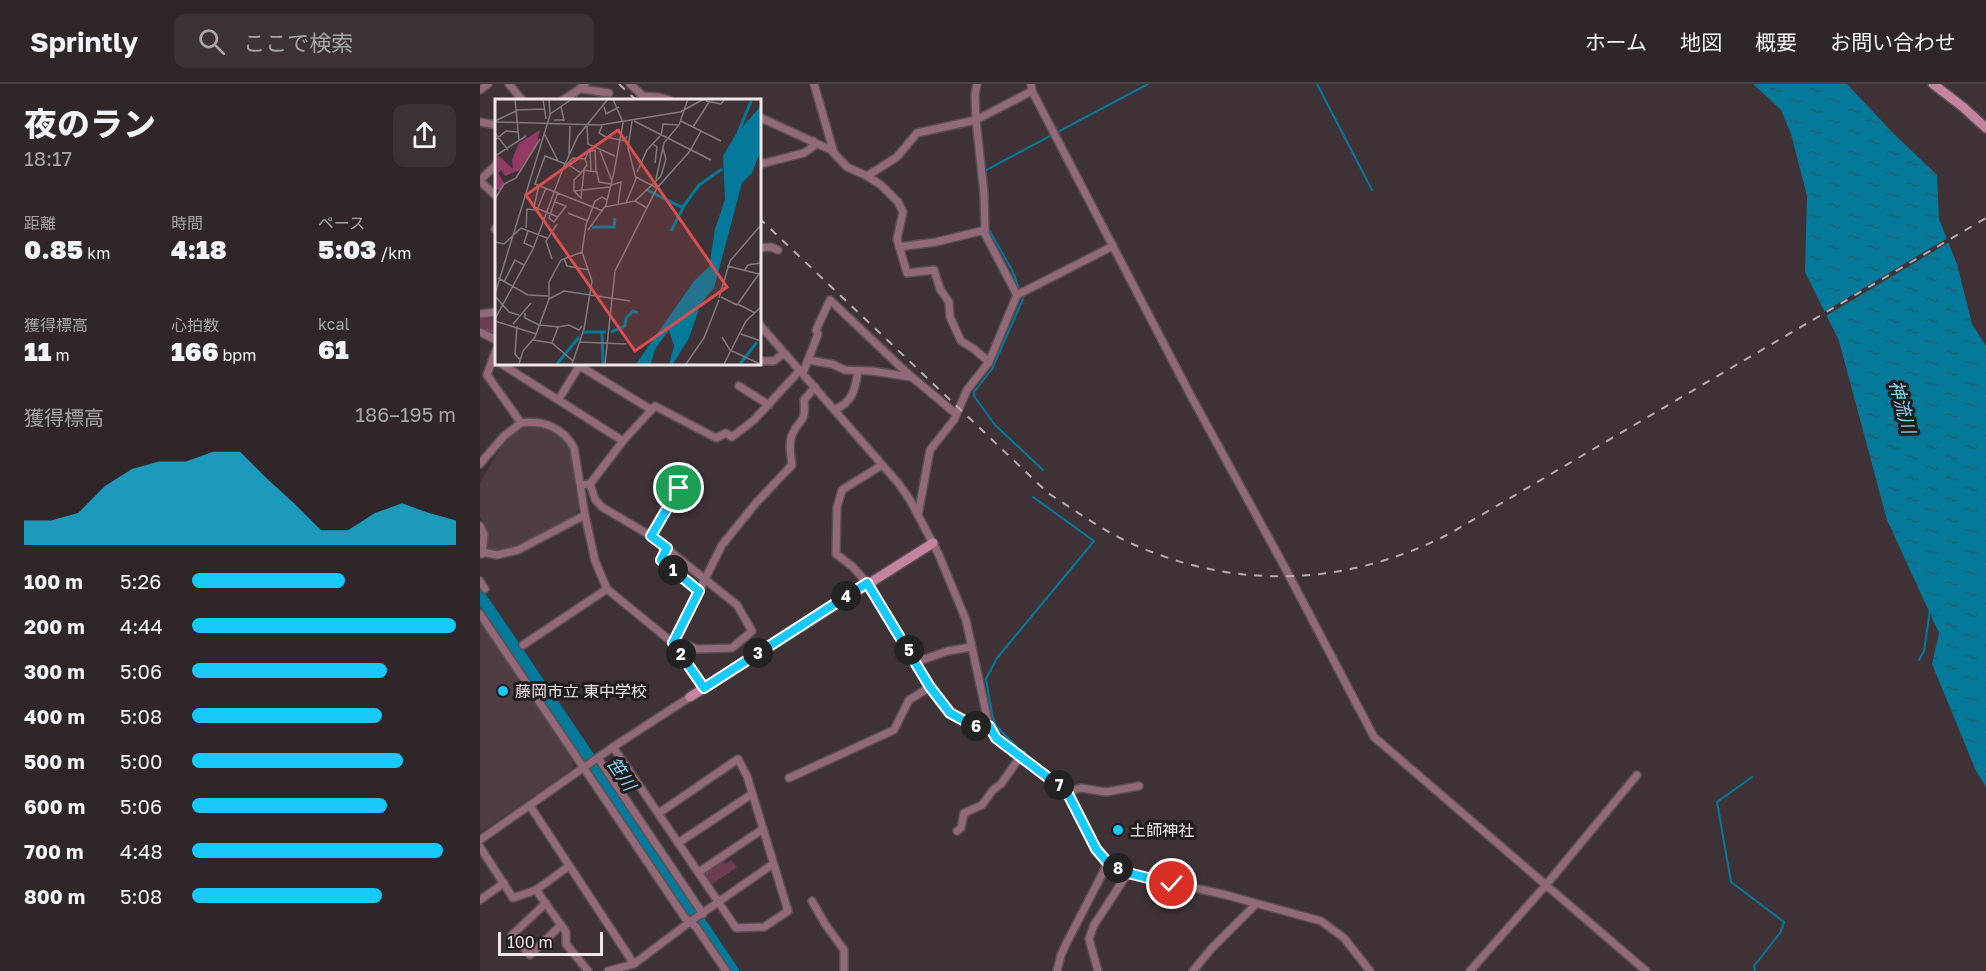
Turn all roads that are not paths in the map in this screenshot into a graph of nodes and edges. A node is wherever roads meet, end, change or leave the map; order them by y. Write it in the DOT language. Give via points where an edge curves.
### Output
graph roads {
  1 [pos="488,84"];
  2 [pos="509,84"];
  3 [pos="630,84"];
  4 [pos="813,84"];
  5 [pos="977,84"];
  6 [pos="1933,84"];
  7 [pos="583,86"];
  8 [pos="1031,88"];
  9 [pos="480,90"];
  10 [pos="609,93"];
  11 [pos="521,99"];
  12 [pos="564,99"];
  13 [pos="666,99"];
  14 [pos="760,117"];
  15 [pos="976,120"];
  16 [pos="480,122"];
  17 [pos="495,124"];
  18 [pos="1986,128"];
  19 [pos="813,141"];
  20 [pos="834,153"];
  21 [pos="761,164"];
  22 [pos="495,166"];
  23 [pos="867,176"];
  24 [pos="480,181"];
  25 [pos="495,195"];
  26 [pos="985,230"];
  27 [pos="1113,246"];
  28 [pos="899,247"];
  29 [pos="760,248"];
  30 [pos="778,250"];
  31 [pos="1017,296"];
  32 [pos="495,312"];
  33 [pos="480,314"];
  34 [pos="760,325"];
  35 [pos="480,332"];
  36 [pos="495,340"];
  37 [pos="784,353"];
  38 [pos="808,360"];
  39 [pos="760,361"];
  40 [pos="988,362"];
  41 [pos="495,364"];
  42 [pos="502,364"];
  43 [pos="579,364"];
  44 [pos="858,370"];
  45 [pos="801,372"];
  46 [pos="910,376"];
  47 [pos="739,386"];
  48 [pos="815,387"];
  49 [pos="559,399"];
  50 [pos="769,405"];
  51 [pos="650,409"];
  52 [pos="834,410"];
  53 [pos="956,414"];
  54 [pos="521,423"];
  55 [pos="623,441"];
  56 [pos="480,464"];
  57 [pos="882,465"];
  58 [pos="580,484"];
  59 [pos="590,484"];
  60 [pos="679,488"];
  61 [pos="585,515"];
  62 [pos="918,515"];
  63 [pos="480,526"];
  64 [pos="651,536"];
  65 [pos="933,543"];
  66 [pos="667,548"];
  67 [pos="481,554"];
  68 [pos="706,579"];
  69 [pos="480,581"];
  70 [pos="867,583"];
  71 [pos="485,589"];
  72 [pos="607,589"];
  73 [pos="699,591"];
  74 [pos="480,615"];
  75 [pos="673,643"];
  76 [pos="522,645"];
  77 [pos="971,647"];
  78 [pos="916,662"];
  79 [pos="930,687"];
  80 [pos="704,688"];
  81 [pos="690,697"];
  82 [pos="989,726"];
  83 [pos="613,747"];
  84 [pos="1020,757"];
  85 [pos="597,758"];
  86 [pos="586,766"];
  87 [pos="1637,776"];
  88 [pos="789,778"];
  89 [pos="1139,786"];
  90 [pos="1067,792"];
  91 [pos="752,794"];
  92 [pos="530,806"];
  93 [pos="659,813"];
  94 [pos="763,829"];
  95 [pos="957,831"];
  96 [pos="480,840"];
  97 [pos="678,843"];
  98 [pos="480,847"];
  99 [pos="1108,863"];
  100 [pos="773,864"];
  101 [pos="569,866"];
  102 [pos="699,872"];
  103 [pos="1128,873"];
  104 [pos="504,883"];
  105 [pos="1546,885"];
  106 [pos="536,890"];
  107 [pos="480,900"];
  108 [pos="718,901"];
  109 [pos="812,901"];
  110 [pos="546,903"];
  111 [pos="1256,904"];
  112 [pos="697,917"];
  113 [pos="561,925"];
  114 [pos="634,964"];
  115 [pos="624,969"];
  116 [pos="588,971"];
  117 [pos="608,971"];
  118 [pos="726,971"];
  119 [pos="844,971"];
  120 [pos="1057,971"];
  121 [pos="1098,971"];
  122 [pos="1193,971"];
  123 [pos="1370,971"];
  124 [pos="1470,971"];
  125 [pos="1646,971"];
  1 -- 9 [label="street"];
  2 -- 11 [label="street"];
  3 -- 13 [label="street" via="643,96"];
  4 -- 20 [label="street"];
  5 -- 15 [label="street"];
  6 -- 18 [label="street"];
  7 -- 10 [label="street"];
  7 -- 12 [label="street"];
  8 -- 15 [label="street"];
  8 -- 27 [label="street"];
  14 -- 19 [label="street"];
  15 -- 23 [label="street" via="917,133 897,157"];
  15 -- 26 [label="street"];
  16 -- 17 [label="street"];
  19 -- 20 [label="street"];
  19 -- 21 [label="street" via="814,146 804,153"];
  20 -- 23 [label="street" via="847,167"];
  22 -- 24 [label="street"];
  23 -- 28 [label="street" via="898,202 903,212"];
  24 -- 25 [label="street"];
  26 -- 28 [label="street"];
  26 -- 31 [label="street"];
  27 -- 31 [label="street"];
  27 -- 105 [label="street" via="1374,737"];
  28 -- 40 [label="street" via="907,273 934,270 961,341"];
  29 -- 30 [label="street"];
  31 -- 40 [label="street"];
  32 -- 33 [label="street"];
  34 -- 37 [label="street"];
  35 -- 36 [label="street"];
  37 -- 39 [label="street" via="774,360"];
  37 -- 45 [label="street"];
  38 -- 44 [label="street"];
  38 -- 45 [label="street"];
  38 -- 46 [label="street" via="830,300"];
  40 -- 53 [label="street" via="967,390"];
  41 -- 54 [label="street" via="487,375"];
  42 -- 49 [label="street"];
  43 -- 49 [label="street"];
  43 -- 51 [label="street"];
  44 -- 46 [label="street"];
  44 -- 52 [label="street" via="854,393 845,405"];
  45 -- 48 [label="street"];
  45 -- 50 [label="street"];
  46 -- 53 [label="street"];
  47 -- 50 [label="street"];
  48 -- 52 [label="street"];
  48 -- 68 [label="street" via="804,400 805,418 791,436 792,465 722,545"];
  49 -- 55 [label="street"];
  50 -- 51 [label="street" via="732,437 726,433 716,438 655,406"];
  51 -- 55 [label="street"];
  52 -- 57 [label="street"];
  53 -- 62 [label="street" via="930,450"];
  54 -- 56 [label="street"];
  54 -- 58 [label="street" via="554,426 569,438"];
  55 -- 59 [label="street"];
  57 -- 62 [label="street"];
  57 -- 70 [label="street" via="842,490 837,507 836,554"];
  58 -- 59 [label="street"];
  58 -- 61 [label="street"];
  59 -- 64 [label="street" via="603,507"];
  60 -- 64 [label="street"];
  61 -- 67 [label="street" via="518,550"];
  61 -- 72 [label="street" via="595,561"];
  62 -- 65 [label="street"];
  63 -- 67 [label="street" via="484,534"];
  64 -- 66 [label="street"];
  65 -- 70 [label="street"];
  65 -- 77 [label="street" via="966,620"];
  66 -- 68 [label="street"];
  66 -- 73 [label="street" via="661,560"];
  68 -- 73 [label="street"];
  68 -- 75 [label="street" via="737,604 752,631 732,648 696,649"];
  69 -- 71 [label="street"];
  70 -- 78 [label="street"];
  70 -- 80 [label="street"];
  72 -- 75 [label="street"];
  72 -- 76 [label="street"];
  73 -- 75 [label="street"];
  74 -- 86 [label="street"];
  75 -- 80 [label="street"];
  77 -- 78 [label="street"];
  77 -- 82 [label="street"];
  78 -- 79 [label="street"];
  79 -- 82 [label="street" via="950,713 972,725"];
  79 -- 88 [label="street" via="909,700 894,730"];
  80 -- 81 [label="street"];
  81 -- 83 [label="street"];
  82 -- 84 [label="street" via="996,738"];
  83 -- 85 [label="street"];
  83 -- 93 [label="street"];
  84 -- 90 [label="street"];
  84 -- 95 [label="street" via="982,805 964,813"];
  85 -- 86 [label="street"];
  85 -- 112 [label="street"];
  86 -- 92 [label="street"];
  86 -- 112 [label="street" via="685,918"];
  87 -- 105 [label="street"];
  89 -- 90 [label="street" via="1106,792 1081,788"];
  90 -- 99 [label="street" via="1096,849"];
  91 -- 93 [label="street" via="738,759"];
  91 -- 94 [label="street"];
  91 -- 97 [label="street"];
  92 -- 96 [label="street"];
  92 -- 101 [label="street"];
  93 -- 97 [label="street"];
  94 -- 100 [label="street"];
  94 -- 102 [label="street"];
  97 -- 102 [label="street"];
  98 -- 104 [label="street"];
  99 -- 103 [label="street"];
  99 -- 120 [label="street" via="1064,948"];
  100 -- 108 [label="street"];
  100 -- 108 [label="street" via="788,911 764,927 736,928"];
  101 -- 106 [label="street"];
  101 -- 114 [label="street"];
  102 -- 108 [label="street"];
  103 -- 111 [label="street"];
  103 -- 121 [label="street" via="1089,939"];
  104 -- 106 [label="street" via="513,898"];
  104 -- 107 [label="street"];
  105 -- 124 [label="street"];
  105 -- 125 [label="street"];
  106 -- 110 [label="street"];
  108 -- 112 [label="street"];
  109 -- 119 [label="street" via="844,950"];
  110 -- 113 [label="street"];
  110 -- 113 [label="street" via="512,935 530,955"];
  111 -- 122 [label="street"];
  111 -- 123 [label="street" via="1321,921 1344,938"];
  112 -- 114 [label="street"];
  112 -- 118 [label="street"];
  113 -- 116 [label="street" via="567,944"];
  114 -- 115 [label="street"];
  115 -- 117 [label="street"];
}
